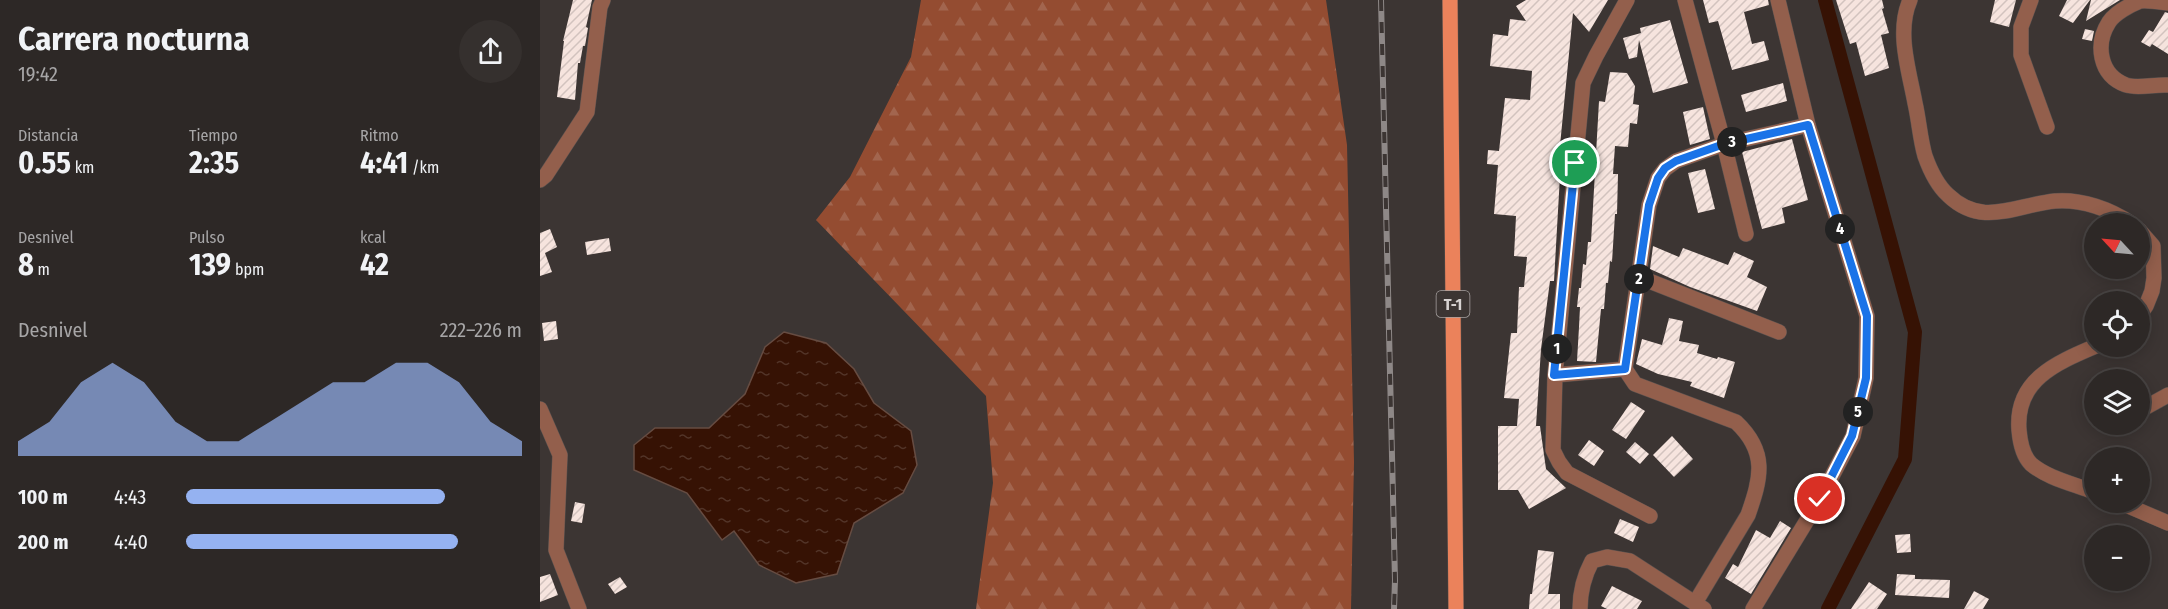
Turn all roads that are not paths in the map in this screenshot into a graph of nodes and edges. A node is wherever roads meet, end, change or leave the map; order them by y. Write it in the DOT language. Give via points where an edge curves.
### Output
graph roads {
  1 [pos="603,0"];
  2 [pos="1450,0"];
  3 [pos="1627,0"];
  4 [pos="1685,0"];
  5 [pos="1778,0"];
  6 [pos="2031,0"];
  7 [pos="1907,2"];
  8 [pos="2168,3"];
  9 [pos="2168,85"];
  10 [pos="1808,125"];
  11 [pos="2047,127"];
  12 [pos="1724,144"];
  13 [pos="540,180"];
  14 [pos="2115,213"];
  15 [pos="1746,234"];
  16 [pos="2150,243"];
  17 [pos="2161,263"];
  18 [pos="1639,277"];
  19 [pos="2150,296"];
  20 [pos="1779,332"];
  21 [pos="2084,352"];
  22 [pos="1625,369"];
  23 [pos="1554,375"];
  24 [pos="2168,395"];
  25 [pos="2150,405"];
  26 [pos="540,409"];
  27 [pos="2084,488"];
  28 [pos="2145,513"];
  29 [pos="1650,516"];
  30 [pos="2168,523"];
  31 [pos="1700,606"];
  32 [pos="579,609"];
  33 [pos="1456,609"];
  34 [pos="1580,609"];
  35 [pos="1753,609"];
  1 -- 13 [label="street" via="587,112"];
  2 -- 33 [label="main road, T-1"];
  3 -- 23 [label="street" via="1583,83"];
  4 -- 12 [label="street"];
  5 -- 10 [label="street"];
  6 -- 11 [label="street" via="2021,27 2021,55"];
  7 -- 14 [label="street" via="1903,21 1905,48 1926,157 1942,190 1973,212 1993,213 2057,201 2087,204"];
  8 -- 9 [label="street" via="2142,1 2122,10 2110,21 2100,50 2104,67 2127,85"];
  10 -- 12 [label="street"];
  10 -- 35 [label="street" via="1867,316 1866,378 1852,436 1820,499"];
  12 -- 15 [label="street"];
  12 -- 18 [label="street" via="1676,161 1658,178 1649,205"];
  16 -- 17 [label="street"];
  17 -- 19 [label="street"];
  18 -- 20 [label="street"];
  18 -- 22 [label="street"];
  21 -- 27 [label="street" via="2039,377 2028,388 2018,415 2020,445 2030,463"];
  22 -- 23 [label="street"];
  22 -- 31 [label="street" via="1635,384 1736,422 1749,434 1758,454 1760,478 1748,515"];
  23 -- 29 [label="street" via="1553,450 1558,462 1567,473"];
  24 -- 25 [label="street"];
  26 -- 32 [label="street" via="560,455 556,550"];
  28 -- 30 [label="street"];
  31 -- 34 [label="street" via="1630,561 1607,557 1592,561 1580,595"];
}
